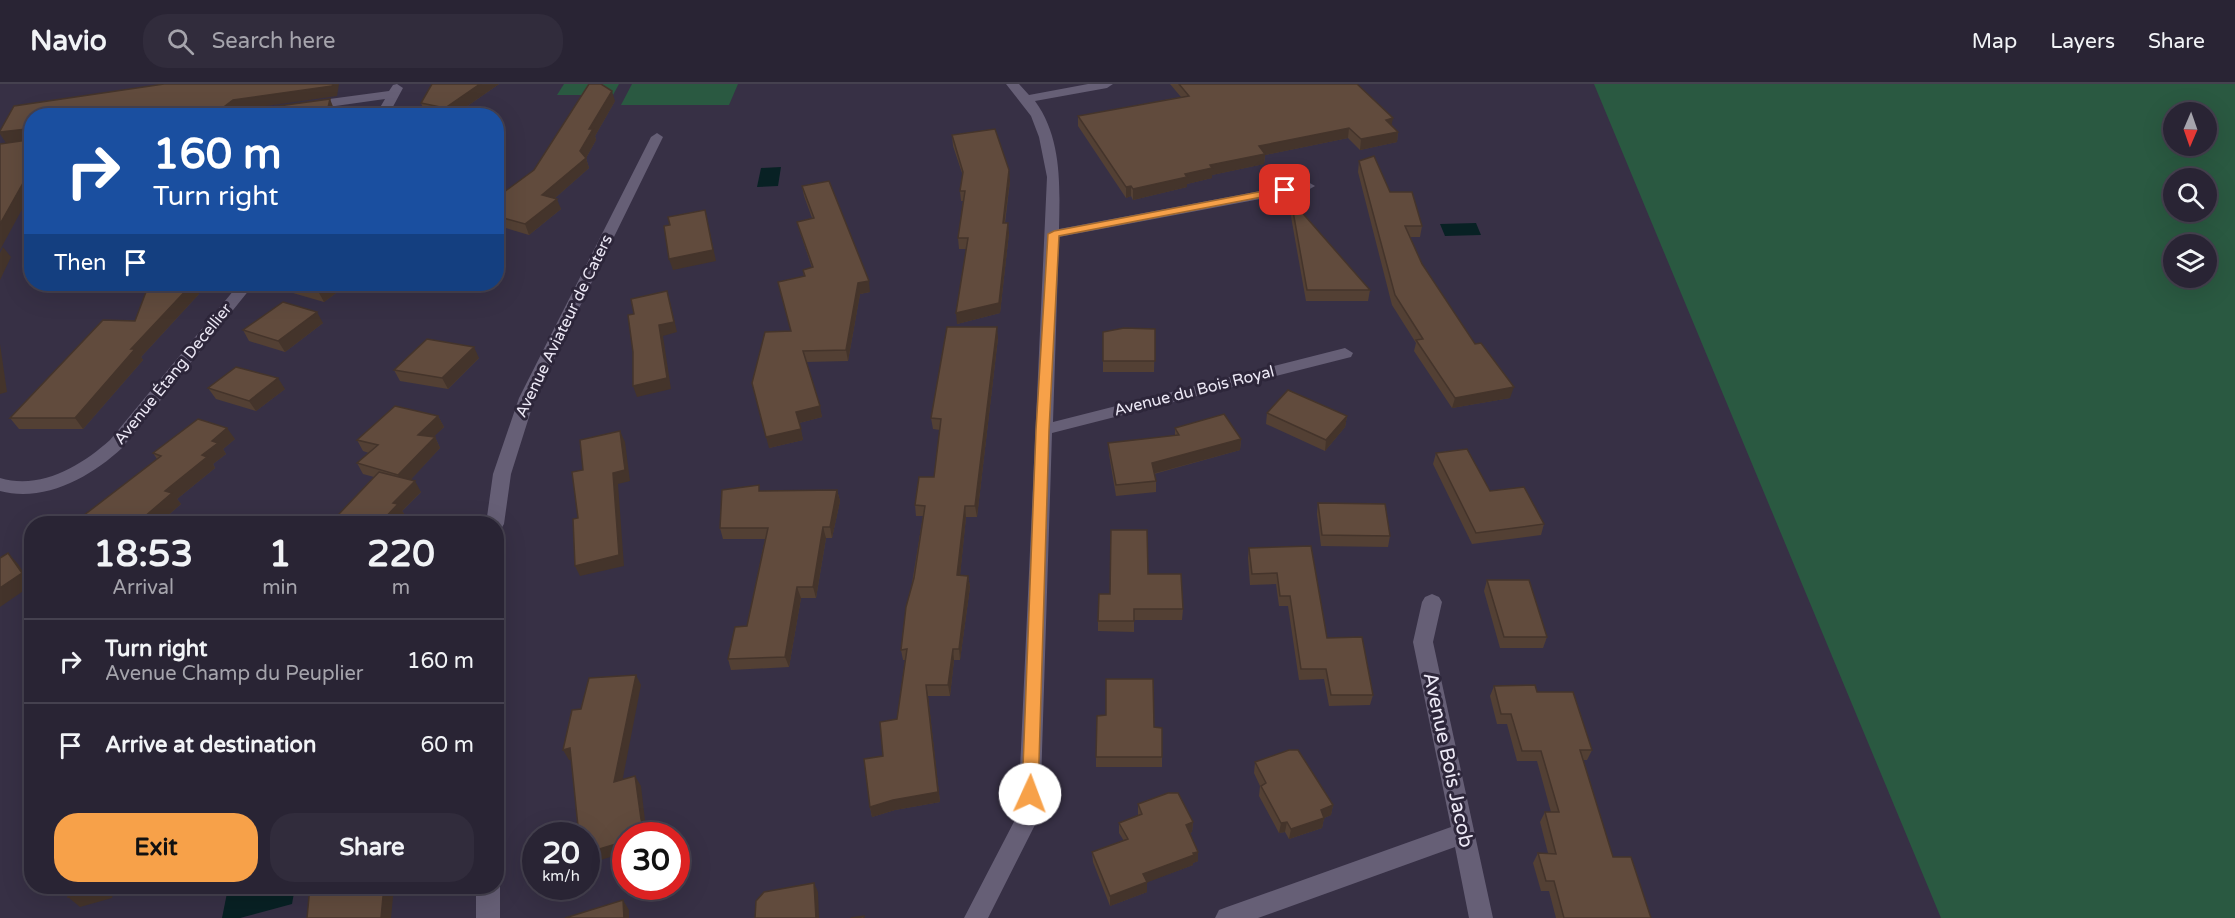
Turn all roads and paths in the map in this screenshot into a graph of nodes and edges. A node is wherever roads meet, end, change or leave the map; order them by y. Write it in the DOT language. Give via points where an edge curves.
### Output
graph roads {
  1 [pos="1012,84"];
  2 [pos="1107,84"];
  3 [pos="397,89"];
  4 [pos="1028,99"];
  5 [pos="297,107"];
  6 [pos="386,108"];
  7 [pos="657,137"];
  8 [pos="1308,186"];
  9 [pos="1054,234"];
  10 [pos="241,291"];
  11 [pos="1345,353"];
  12 [pos="1043,430"];
  13 [pos="0,484"];
  14 [pos="496,516"];
  15 [pos="1432,602"];
  16 [pos="1464,833"];
  17 [pos="488,894"];
  18 [pos="488,918"];
  19 [pos="976,918"];
  20 [pos="1227,918"];
  21 [pos="1481,918"];
  1 -- 4 [label="street"];
  2 -- 4 [label="street"];
  3 -- 5 [label="street"];
  3 -- 6 [label="street"];
  4 -- 9 [label="street" via="1041,118 1054,177"];
  7 -- 14 [label="street, Avenue Aviateur de Caters" via="527,398 502,474"];
  8 -- 9 [label="street"];
  9 -- 12 [label="street"];
  10 -- 13 [label="street, Avenue Étang Decellier" via="97,462 58,482 8,488"];
  11 -- 12 [label="street, Avenue du Bois Royal"];
  12 -- 19 [label="street" via="1029,815"];
  15 -- 16 [label="street, Avenue Bois Jacob" via="1423,642"];
  16 -- 20 [label="street"];
  16 -- 21 [label="street, Avenue Bois Jacob"];
  17 -- 18 [label="street"];
}
